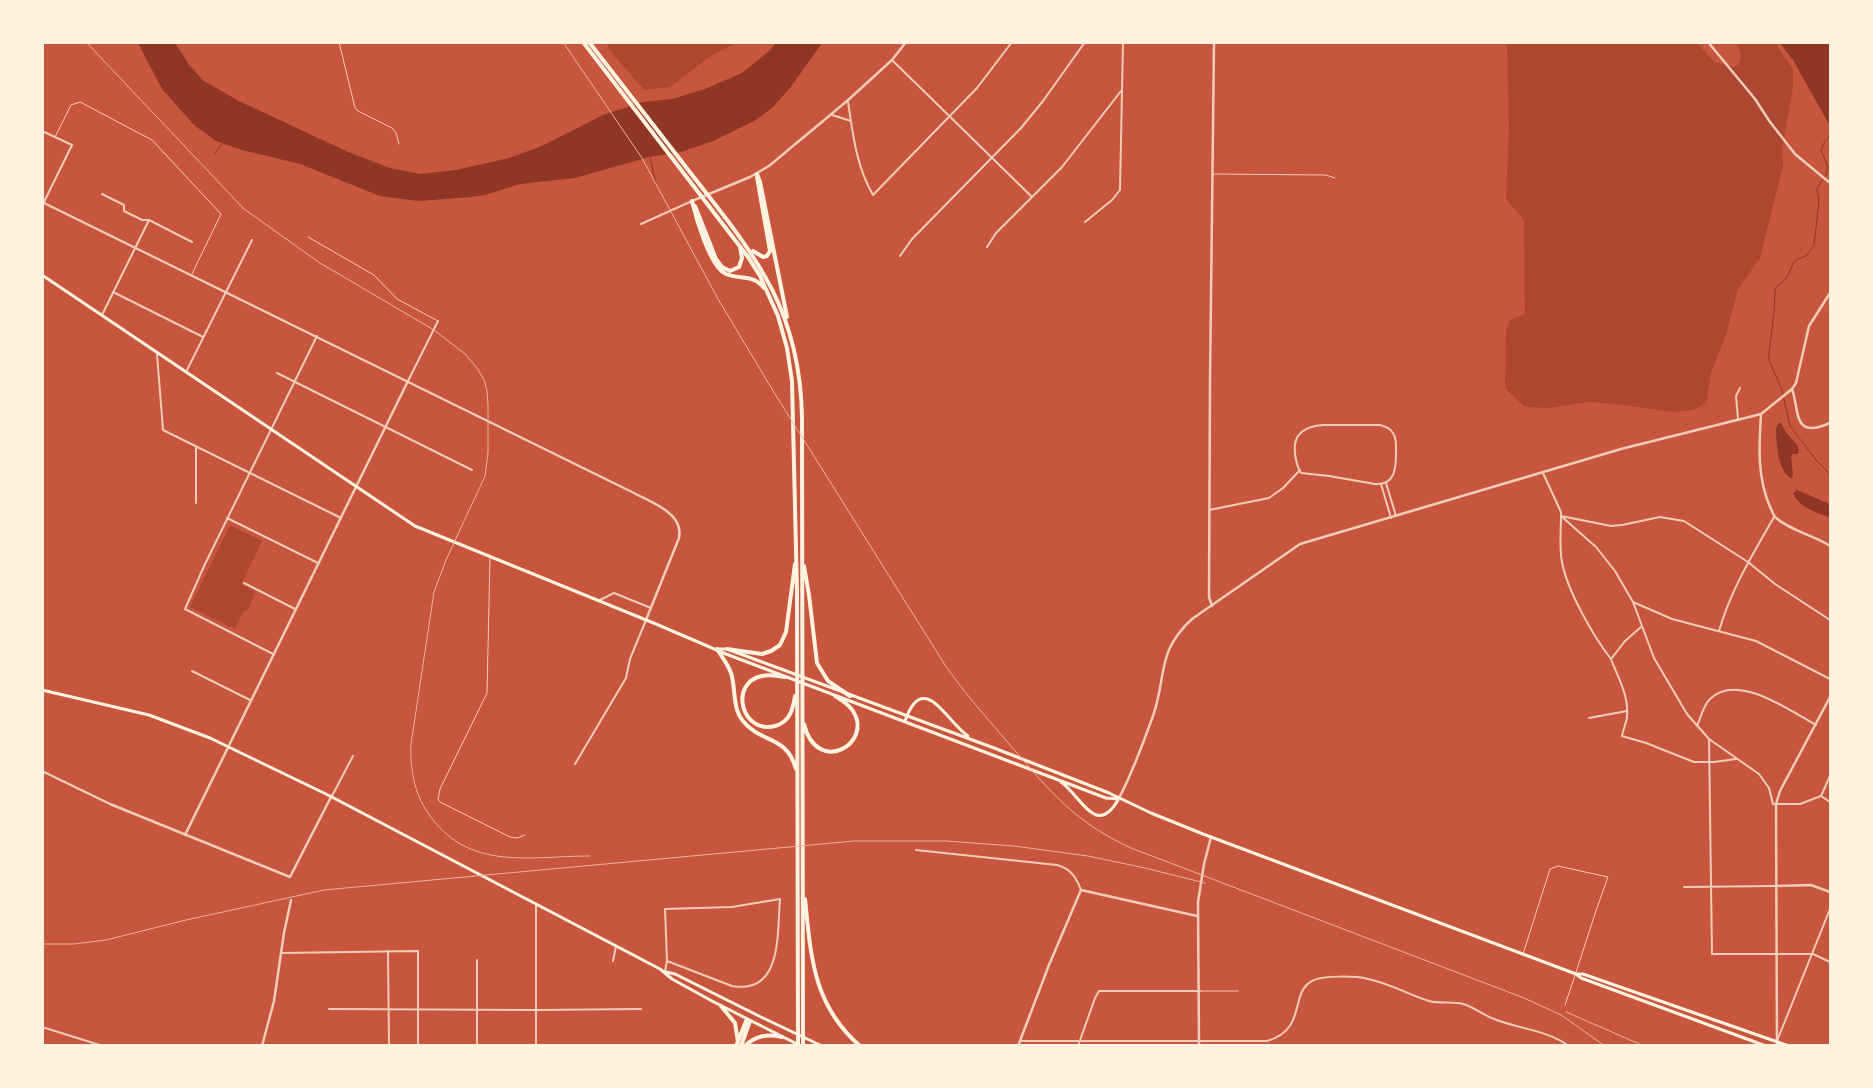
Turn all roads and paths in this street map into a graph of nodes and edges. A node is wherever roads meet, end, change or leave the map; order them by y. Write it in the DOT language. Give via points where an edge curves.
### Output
graph roads {
  1 [pos="339,42"];
  2 [pos="582,42"];
  3 [pos="589,42"];
  4 [pos="906,42"];
  5 [pos="1012,42"];
  6 [pos="1085,42"];
  7 [pos="1123,42"];
  8 [pos="1214,42"];
  9 [pos="1708,42"];
  10 [pos="892,60"];
  11 [pos="620,87"];
  12 [pos="1121,91"];
  13 [pos="847,101"];
  14 [pos="832,115"];
  15 [pos="950,116"];
  16 [pos="851,121"];
  17 [pos="42,131"];
  18 [pos="55,137"];
  19 [pos="399,144"];
  20 [pos="992,158"];
  21 [pos="757,174"];
  22 [pos="1212,174"];
  23 [pos="1335,178"];
  24 [pos="1830,183"];
  25 [pos="102,194"];
  26 [pos="1032,197"];
  27 [pos="692,202"];
  28 [pos="43,203"];
  29 [pos="711,203"];
  30 [pos="149,220"];
  31 [pos="1085,222"];
  32 [pos="641,224"];
  33 [pos="308,237"];
  34 [pos="735,238"];
  35 [pos="252,240"];
  36 [pos="192,242"];
  37 [pos="746,244"];
  38 [pos="136,247"];
  39 [pos="987,248"];
  40 [pos="900,256"];
  41 [pos="42,275"];
  42 [pos="192,275"];
  43 [pos="113,292"];
  44 [pos="226,292"];
  45 [pos="1830,293"];
  46 [pos="770,296"];
  47 [pos="102,314"];
  48 [pos="438,321"];
  49 [pos="317,336"];
  50 [pos="791,336"];
  51 [pos="203,337"];
  52 [pos="157,352"];
  53 [pos="186,372"];
  54 [pos="277,373"];
  55 [pos="408,381"];
  56 [pos="294,382"];
  57 [pos="1740,388"];
  58 [pos="1792,389"];
  59 [pos="1761,414"];
  60 [pos="1738,419"];
  61 [pos="1830,423"];
  62 [pos="386,427"];
  63 [pos="271,429"];
  64 [pos="196,446"];
  65 [pos="472,470"];
  66 [pos="1300,470"];
  67 [pos="1542,472"];
  68 [pos="249,473"];
  69 [pos="1386,483"];
  70 [pos="1381,484"];
  71 [pos="356,486"];
  72 [pos="196,503"];
  73 [pos="1209,510"];
  74 [pos="1396,516"];
  75 [pos="1561,516"];
  76 [pos="1774,516"];
  77 [pos="227,518"];
  78 [pos="341,518"];
  79 [pos="1390,518"];
  80 [pos="1830,546"];
  81 [pos="796,554"];
  82 [pos="802,556"];
  83 [pos="490,558"];
  84 [pos="1748,562"];
  85 [pos="318,564"];
  86 [pos="244,583"];
  87 [pos="597,600"];
  88 [pos="1633,602"];
  89 [pos="1212,606"];
  90 [pos="651,608"];
  91 [pos="296,609"];
  92 [pos="646,620"];
  93 [pos="1830,620"];
  94 [pos="1641,627"];
  95 [pos="1718,631"];
  96 [pos="716,649"];
  97 [pos="728,650"];
  98 [pos="273,654"];
  99 [pos="1611,658"];
  100 [pos="192,671"];
  101 [pos="785,677"];
  102 [pos="1830,679"];
  103 [pos="797,686"];
  104 [pos="42,690"];
  105 [pos="835,696"];
  106 [pos="850,696"];
  107 [pos="1830,697"];
  108 [pos="251,700"];
  109 [pos="1627,711"];
  110 [pos="907,716"];
  111 [pos="802,717"];
  112 [pos="1589,718"];
  113 [pos="905,721"];
  114 [pos="1816,725"];
  115 [pos="1697,726"];
  116 [pos="1709,739"];
  117 [pos="972,740"];
  118 [pos="228,747"];
  119 [pos="353,756"];
  120 [pos="1736,759"];
  121 [pos="1709,762"];
  122 [pos="575,764"];
  123 [pos="42,771"];
  124 [pos="797,774"];
  125 [pos="1830,776"];
  126 [pos="1054,778"];
  127 [pos="1821,796"];
  128 [pos="331,797"];
  129 [pos="1119,799"];
  130 [pos="1830,802"];
  131 [pos="1775,804"];
  132 [pos="185,835"];
  133 [pos="525,835"];
  134 [pos="1211,836"];
  135 [pos="916,850"];
  136 [pos="803,875"];
  137 [pos="1711,886"];
  138 [pos="1775,886"];
  139 [pos="1684,887"];
  140 [pos="1081,890"];
  141 [pos="1830,892"];
  142 [pos="291,900"];
  143 [pos="536,904"];
  144 [pos="1830,909"];
  145 [pos="1197,916"];
  146 [pos="616,946"];
  147 [pos="388,951"];
  148 [pos="281,953"];
  149 [pos="1776,953"];
  150 [pos="1522,954"];
  151 [pos="1812,954"];
  152 [pos="477,960"];
  153 [pos="613,961"];
  154 [pos="667,961"];
  155 [pos="1830,962"];
  156 [pos="665,972"];
  157 [pos="1576,974"];
  158 [pos="1200,991"];
  159 [pos="1238,991"];
  160 [pos="1565,1005"];
  161 [pos="722,1006"];
  162 [pos="329,1009"];
  163 [pos="640,1009"];
  164 [pos="388,1010"];
  165 [pos="418,1010"];
  166 [pos="477,1010"];
  167 [pos="536,1010"];
  168 [pos="751,1012"];
  169 [pos="748,1020"];
  170 [pos="42,1026"];
  171 [pos="782,1037"];
  172 [pos="1080,1040"];
  173 [pos="1020,1041"];
  174 [pos="1777,1043"];
  175 [pos="738,1044"];
  176 [pos="1200,1044"];
  177 [pos="821,1045"];
  178 [pos="103,1046"];
  179 [pos="262,1046"];
  180 [pos="389,1046"];
  181 [pos="418,1046"];
  182 [pos="477,1046"];
  183 [pos="536,1046"];
  184 [pos="745,1046"];
  185 [pos="802,1046"];
  186 [pos="860,1046"];
  187 [pos="1018,1046"];
  188 [pos="1078,1046"];
  189 [pos="1569,1046"];
  190 [pos="1766,1046"];
  191 [pos="1789,1046"];
  1 -- 19 [label="lane" via="355,108 392,128"];
  2 -- 11 [label="highway"];
  3 -- 11 [label="highway"];
  4 -- 10 [label="street"];
  5 -- 15 [label="street" via="986,77"];
  6 -- 20 [label="street" via="1031,116"];
  7 -- 12 [label="street"];
  8 -- 22 [label="street"];
  9 -- 24 [label="street" via="1756,99 1795,154"];
  10 -- 13 [label="street"];
  10 -- 15 [label="street"];
  11 -- 29 [label="highway"];
  12 -- 26 [label="street" via="1071,156"];
  12 -- 31 [label="street" via="1120,190"];
  13 -- 14 [label="street"];
  13 -- 16 [label="street"];
  14 -- 16 [label="street"];
  14 -- 21 [label="street"];
  15 -- 16 [label="street" via="873,195 864,181 858,161"];
  15 -- 20 [label="street"];
  17 -- 18 [label="street"];
  18 -- 28 [label="street" via="72,145"];
  18 -- 42 [label="lane" via="71,106 80,102 152,140 221,214"];
  20 -- 26 [label="street"];
  20 -- 40 [label="street" via="912,239"];
  21 -- 27 [label="street"];
  21 -- 37 [label="highway" via="769,253 761,257"];
  21 -- 50 [label="highway"];
  22 -- 23 [label="lane" via="1326,175"];
  22 -- 73 [label="street"];
  25 -- 30 [label="street" via="124,205 124,211"];
  26 -- 39 [label="street" via="996,233"];
  27 -- 32 [label="street"];
  27 -- 34 [label="highway" via="718,262 728,270 737,268 742,261"];
  27 -- 46 [label="highway" via="717,267 728,275 754,280"];
  28 -- 38 [label="street"];
  29 -- 34 [label="highway"];
  29 -- 37 [label="highway"];
  30 -- 36 [label="street"];
  30 -- 38 [label="street"];
  33 -- 48 [label="lane" via="374,275 397,299"];
  34 -- 46 [label="highway"];
  35 -- 44 [label="street"];
  37 -- 50 [label="highway" via="772,288"];
  38 -- 42 [label="street"];
  38 -- 43 [label="street"];
  41 -- 47 [label="main road"];
  42 -- 44 [label="street"];
  43 -- 47 [label="street"];
  43 -- 51 [label="street"];
  44 -- 49 [label="street"];
  44 -- 51 [label="street"];
  45 -- 58 [label="street" via="1809,326 1798,377"];
  46 -- 81 [label="highway" via="782,327 791,370"];
  47 -- 52 [label="main road"];
  48 -- 55 [label="street"];
  49 -- 55 [label="street"];
  49 -- 56 [label="street"];
  50 -- 82 [label="highway" via="801,393"];
  51 -- 53 [label="street"];
  52 -- 53 [label="main road"];
  52 -- 64 [label="street" via="162,430"];
  53 -- 63 [label="main road"];
  54 -- 56 [label="street"];
  55 -- 62 [label="street"];
  55 -- 90 [label="street" via="634,492 672,515 679,525 679,538"];
  56 -- 62 [label="street"];
  56 -- 63 [label="street"];
  57 -- 60 [label="street" via="1736,396"];
  58 -- 59 [label="street"];
  58 -- 61 [label="street" via="1796,414 1801,423 1812,428"];
  59 -- 60 [label="street"];
  59 -- 76 [label="street" via="1758,451 1762,480"];
  60 -- 67 [label="street"];
  62 -- 65 [label="street"];
  62 -- 71 [label="street"];
  63 -- 68 [label="street"];
  63 -- 71 [label="main road"];
  64 -- 68 [label="street"];
  64 -- 72 [label="street"];
  66 -- 69 [label="street" via="1294,448 1301,431 1310,426 1380,425 1388,427 1396,440 1396,466"];
  66 -- 70 [label="street" via="1308,475"];
  66 -- 73 [label="street" via="1269,498"];
  67 -- 74 [label="street"];
  67 -- 75 [label="street"];
  68 -- 77 [label="street"];
  68 -- 78 [label="street"];
  69 -- 70 [label="street"];
  69 -- 74 [label="street"];
  70 -- 79 [label="street"];
  71 -- 78 [label="street"];
  71 -- 83 [label="main road" via="415,526"];
  73 -- 89 [label="street" via="1209,597"];
  74 -- 79 [label="street"];
  75 -- 84 [label="street" via="1611,526 1656,517 1674,518 1693,526"];
  75 -- 88 [label="street" via="1603,555"];
  75 -- 99 [label="street" via="1561,553 1566,580"];
  76 -- 80 [label="street"];
  76 -- 84 [label="street"];
  77 -- 85 [label="street"];
  77 -- 98 [label="street" via="185,609"];
  78 -- 85 [label="street"];
  79 -- 89 [label="street" via="1300,544"];
  81 -- 97 [label="highway" via="787,628 782,642 774,650 762,654"];
  81 -- 103 [label="highway"];
  82 -- 106 [label="highway" via="818,663 828,680"];
  82 -- 111 [label="highway"];
  83 -- 87 [label="main road"];
  83 -- 133 [label="lane" via="486,696 438,799 510,836"];
  84 -- 93 [label="street"];
  84 -- 95 [label="street" via="1730,596"];
  85 -- 91 [label="street"];
  86 -- 91 [label="street"];
  87 -- 90 [label="street" via="614,593"];
  87 -- 92 [label="main road"];
  88 -- 94 [label="street"];
  88 -- 95 [label="street" via="1672,619"];
  89 -- 129 [label="street" via="1192,619 1169,648 1152,717"];
  90 -- 92 [label="street"];
  91 -- 98 [label="street"];
  92 -- 96 [label="main road"];
  92 -- 122 [label="street" via="626,678"];
  94 -- 99 [label="street"];
  94 -- 115 [label="street" via="1658,665"];
  95 -- 102 [label="street" via="1768,646"];
  96 -- 97 [label="main road"];
  96 -- 101 [label="main road"];
  96 -- 124 [label="highway" via="730,671 742,719 750,728 787,750"];
  97 -- 106 [label="main road"];
  98 -- 108 [label="street"];
  99 -- 109 [label="street" via="1623,685"];
  100 -- 108 [label="street"];
  101 -- 103 [label="highway" via="760,676 747,685 742,704 751,722 768,727 784,722 792,712"];
  101 -- 105 [label="main road"];
  103 -- 124 [label="highway"];
  104 -- 118 [label="main road" via="149,715"];
  105 -- 111 [label="highway" via="850,707 857,720 856,734 846,747 830,752 817,747 808,737"];
  105 -- 113 [label="main road"];
  106 -- 110 [label="main road"];
  107 -- 114 [label="street"];
  108 -- 118 [label="street"];
  109 -- 112 [label="street"];
  109 -- 121 [label="street" via="1622,736 1646,742 1690,761"];
  110 -- 113 [label="main road"];
  110 -- 117 [label="main road"];
  110 -- 117 [label="main road" via="916,701 930,700"];
  111 -- 136 [label="highway"];
  113 -- 126 [label="main road"];
  114 -- 115 [label="street" via="1758,694 1736,689 1722,691 1712,697"];
  114 -- 131 [label="street"];
  115 -- 116 [label="street"];
  116 -- 120 [label="street"];
  116 -- 121 [label="street"];
  117 -- 129 [label="main road"];
  118 -- 128 [label="main road"];
  118 -- 132 [label="street"];
  119 -- 128 [label="street"];
  120 -- 121 [label="street"];
  120 -- 131 [label="street" via="1763,779"];
  121 -- 137 [label="street"];
  123 -- 132 [label="street"];
  124 -- 185 [label="highway"];
  125 -- 127 [label="street"];
  126 -- 129 [label="main road" via="1106,798"];
  126 -- 129 [label="main road" via="1093,814 1107,814"];
  127 -- 130 [label="street"];
  127 -- 131 [label="street" via="1800,804"];
  128 -- 132 [label="street" via="290,877"];
  128 -- 143 [label="main road"];
  129 -- 134 [label="main road"];
  131 -- 138 [label="street"];
  134 -- 145 [label="street" via="1199,889"];
  134 -- 150 [label="main road"];
  135 -- 140 [label="street" via="1057,865 1072,872"];
  136 -- 185 [label="highway"];
  136 -- 186 [label="highway" via="810,947 818,984 834,1018"];
  137 -- 138 [label="street"];
  137 -- 139 [label="street"];
  137 -- 149 [label="street" via="1712,954"];
  138 -- 141 [label="street" via="1811,885"];
  138 -- 149 [label="street"];
  140 -- 145 [label="street"];
  140 -- 173 [label="street"];
  142 -- 148 [label="street"];
  143 -- 146 [label="main road"];
  143 -- 167 [label="street"];
  144 -- 151 [label="street"];
  145 -- 158 [label="street"];
  146 -- 153 [label="street"];
  146 -- 156 [label="main road"];
  147 -- 148 [label="street"];
  147 -- 164 [label="street"];
  147 -- 165 [label="street" via="418,951"];
  148 -- 179 [label="street" via="274,1001"];
  149 -- 151 [label="street"];
  149 -- 174 [label="street"];
  150 -- 157 [label="main road"];
  150 -- 157 [label="lane" via="1550,869 1558,866 1608,877"];
  151 -- 155 [label="street"];
  151 -- 174 [label="street"];
  152 -- 166 [label="street"];
  154 -- 154 [label="street" via="664,909 727,908 780,899 773,964 768,975 754,984 732,986"];
  154 -- 156 [label="street"];
  156 -- 161 [label="main road"];
  156 -- 168 [label="main road"];
  157 -- 160 [label="lane"];
  157 -- 174 [label="main road"];
  157 -- 190 [label="main road"];
  158 -- 159 [label="lane"];
  158 -- 172 [label="street" via="1099,991"];
  158 -- 176 [label="street"];
  161 -- 169 [label="main road"];
  161 -- 175 [label="highway" via="735,1023"];
  162 -- 164 [label="street"];
  163 -- 167 [label="street"];
  164 -- 165 [label="street"];
  164 -- 180 [label="street"];
  165 -- 166 [label="street"];
  165 -- 181 [label="street"];
  166 -- 167 [label="street"];
  166 -- 182 [label="street"];
  167 -- 183 [label="street"];
  168 -- 169 [label="main road"];
  168 -- 177 [label="main road"];
  169 -- 171 [label="main road"];
  169 -- 175 [label="highway"];
  170 -- 178 [label="street"];
  171 -- 184 [label="highway" via="759,1036"];
  171 -- 185 [label="main road"];
  172 -- 173 [label="street"];
  172 -- 176 [label="street"];
  172 -- 188 [label="street"];
  173 -- 187 [label="street"];
  174 -- 191 [label="main road"];
  176 -- 189 [label="street" via="1275,1039 1292,1025 1308,983 1320,978 1360,978 1429,1001 1465,1005 1494,1019 1555,1037"];
}
